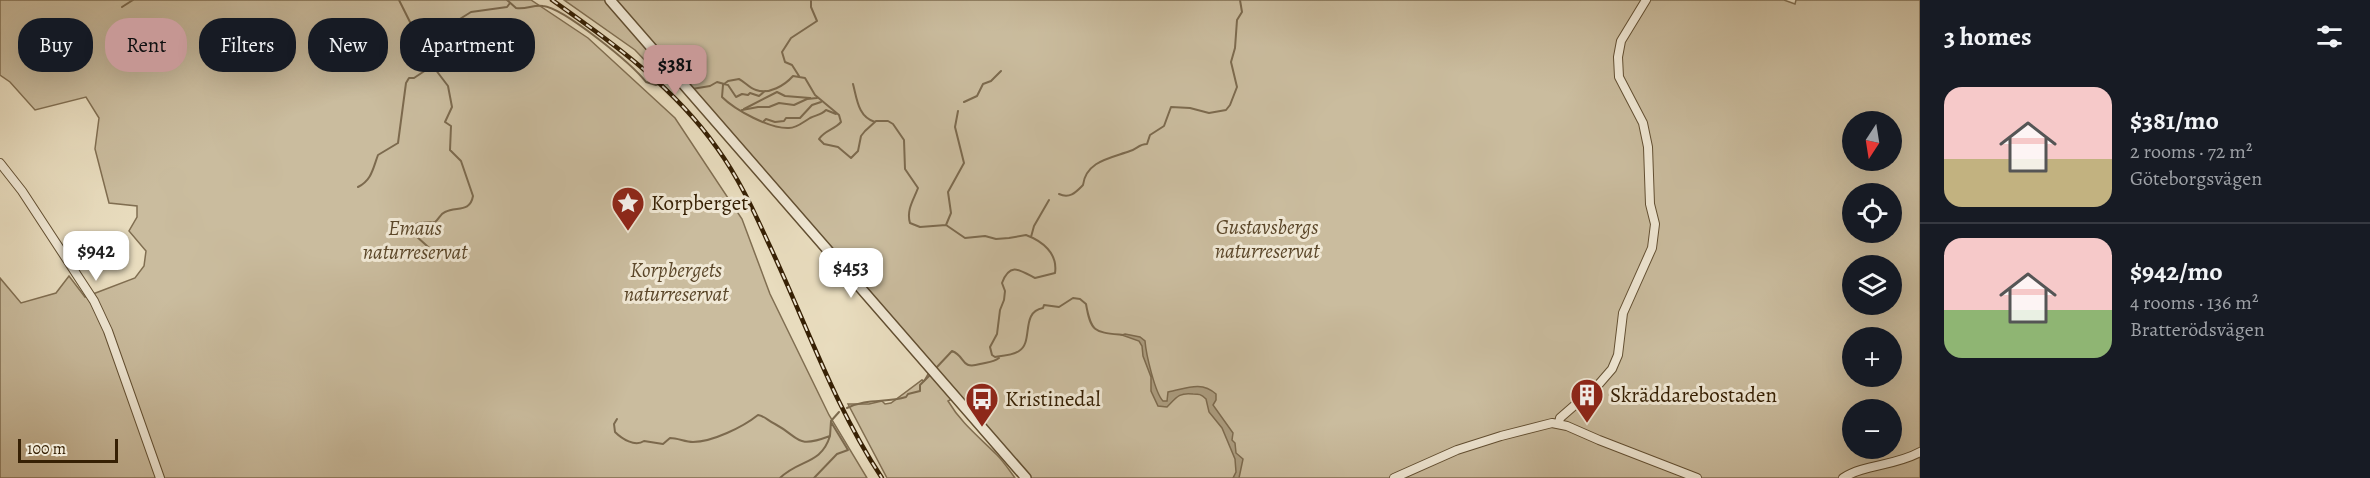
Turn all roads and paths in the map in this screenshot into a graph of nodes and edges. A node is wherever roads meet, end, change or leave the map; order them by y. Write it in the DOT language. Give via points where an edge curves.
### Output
graph roads {
  1 [pos="610,0"];
  2 [pos="1646,0"];
  3 [pos="0,163"];
  4 [pos="1559,423"];
  5 [pos="1920,452"];
  6 [pos="160,478"];
  7 [pos="1026,478"];
  8 [pos="1394,478"];
  9 [pos="1697,478"];
  10 [pos="1842,478"];
  1 -- 7 [label="street"];
  2 -- 4 [label="street" via="1621,41 1618,57 1619,77 1643,123 1648,147 1649,192 1655,224 1652,248 1623,313 1618,355 1612,369"];
  3 -- 6 [label="street" via="94,302"];
  4 -- 8 [label="street" via="1532,427 1457,450"];
  4 -- 9 [label="street"];
  5 -- 10 [label="street"];
}
